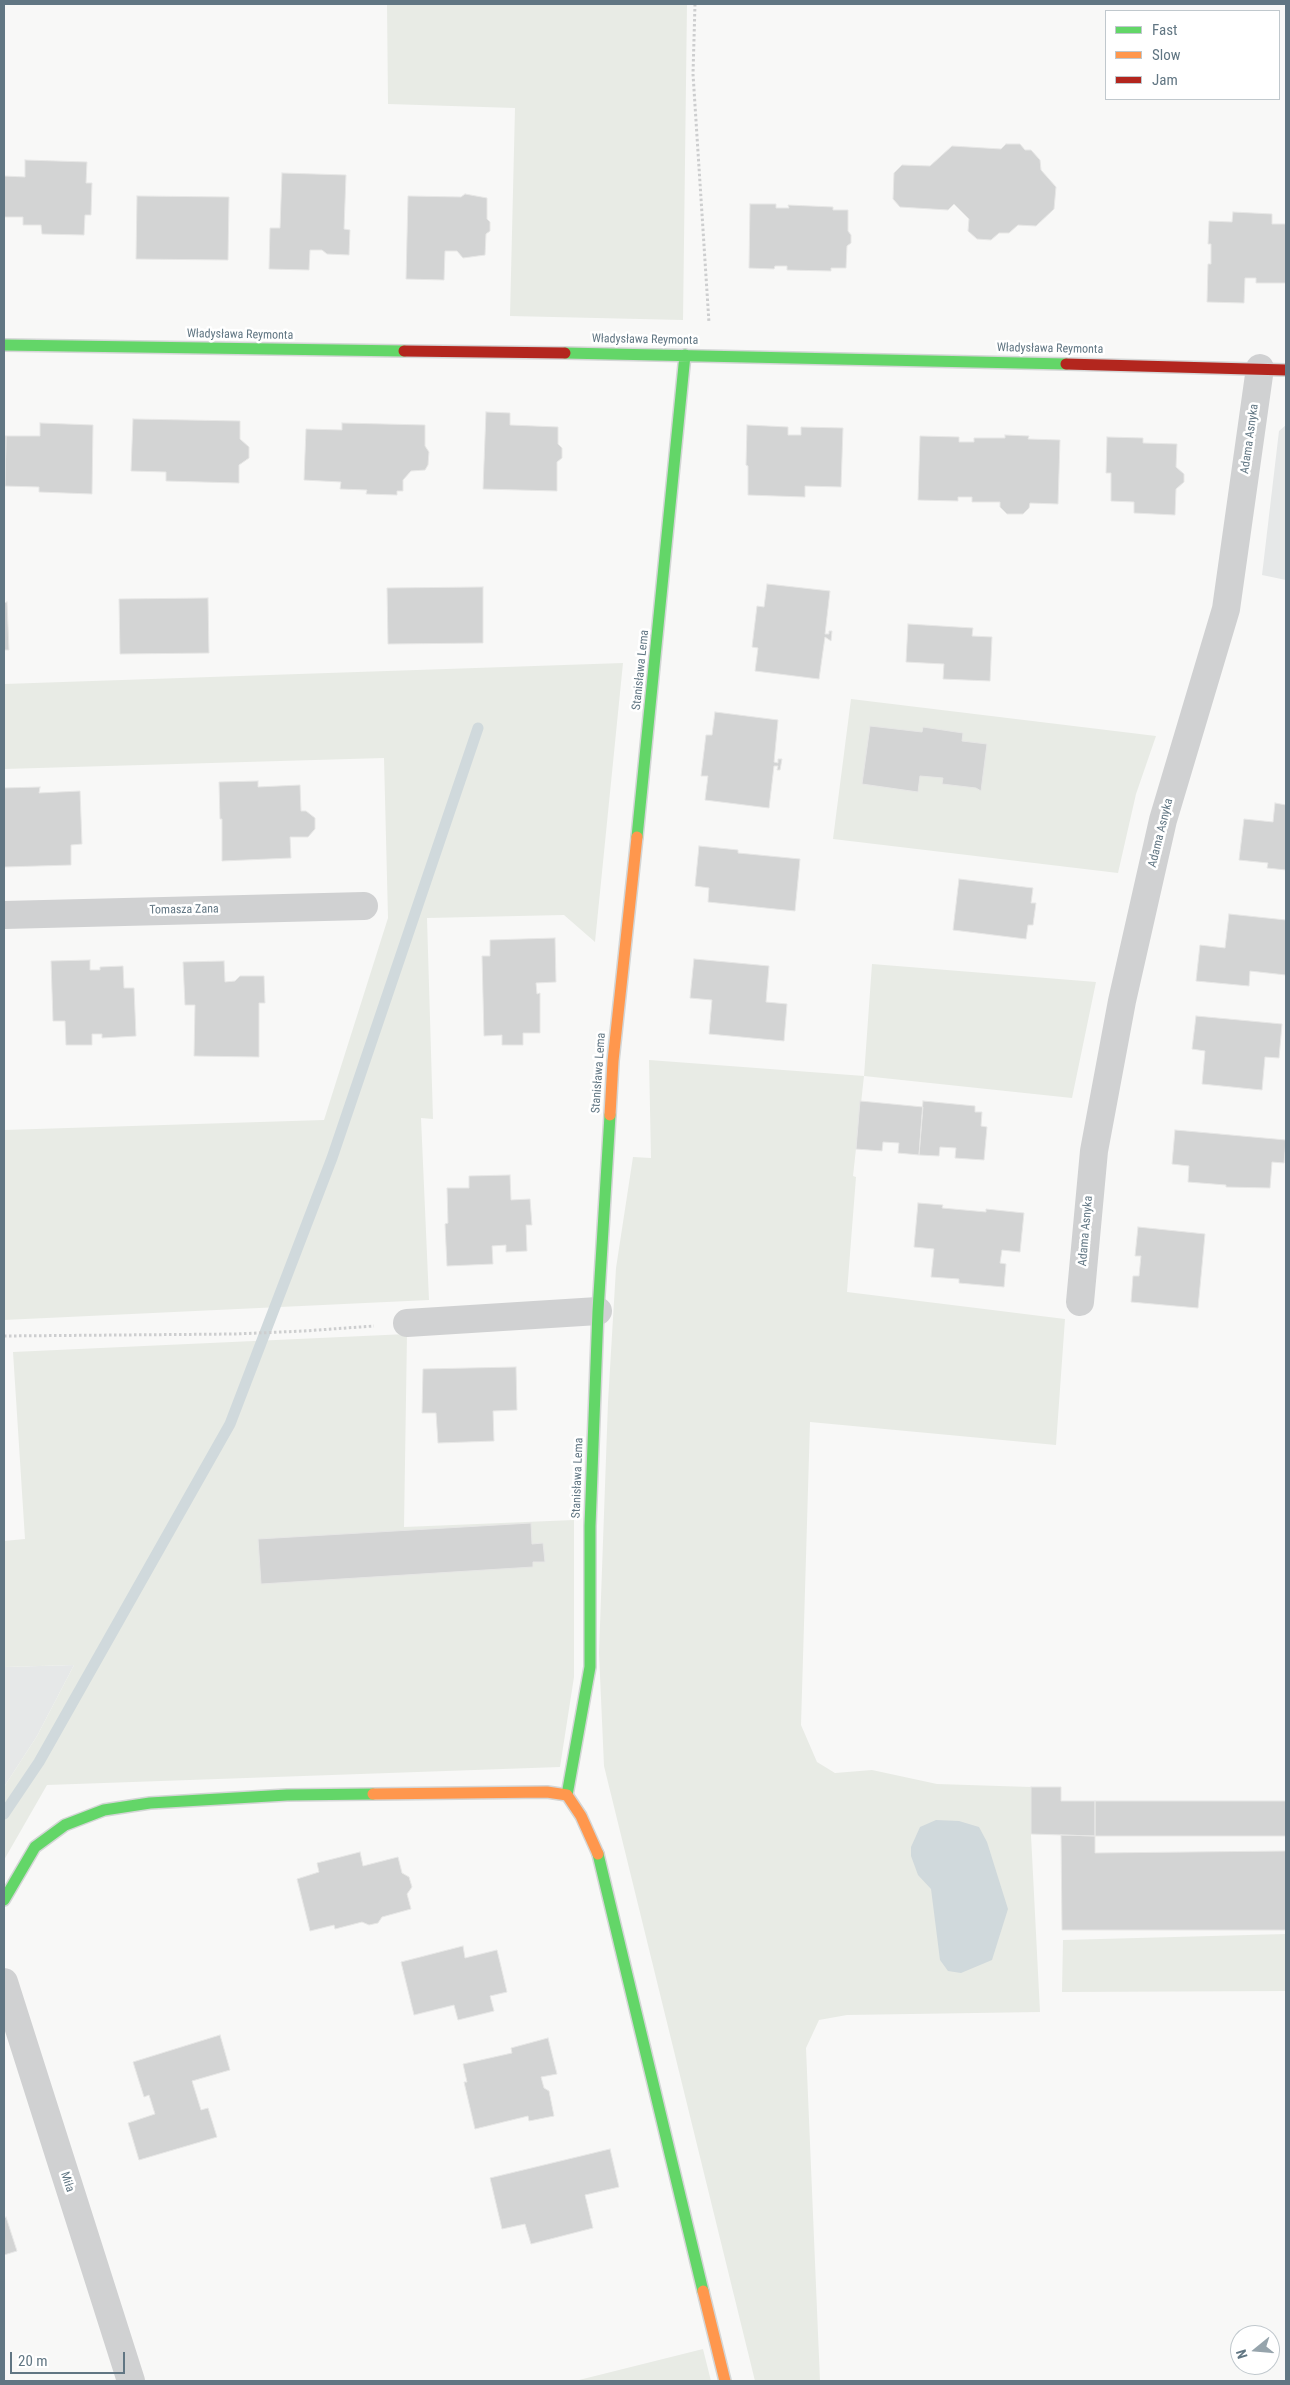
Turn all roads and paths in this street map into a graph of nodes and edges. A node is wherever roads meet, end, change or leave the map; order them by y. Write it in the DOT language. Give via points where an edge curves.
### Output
graph roads {
  1 [pos="695,4"];
  2 [pos="4,345"];
  3 [pos="685,355"];
  4 [pos="711,355"];
  5 [pos="1260,368"];
  6 [pos="1286,370"];
  7 [pos="364,906"];
  8 [pos="4,915"];
  9 [pos="1080,1302"];
  10 [pos="598,1312"];
  11 [pos="407,1323"];
  12 [pos="4,1336"];
  13 [pos="567,1795"];
  14 [pos="4,1900"];
  15 [pos="4,1982"];
  16 [pos="131,2381"];
  17 [pos="725,2381"];
  1 -- 4 [label="path" via="693,74"];
  2 -- 3 [label="street, Władysława Reymonta"];
  3 -- 4 [label="street, Władysława Reymonta"];
  3 -- 10 [label="street, Stanisława Lema" via="613,1061"];
  4 -- 5 [label="street, Władysława Reymonta"];
  5 -- 6 [label="street, Władysława Reymonta"];
  5 -- 9 [label="street, Adama Asnyka" via="1226,609 1163,820 1122,1001 1094,1151"];
  7 -- 8 [label="street, Tomasza Zana"];
  10 -- 11 [label="street"];
  10 -- 13 [label="street, Stanisława Lema" via="590,1526 590,1667"];
  11 -- 12 [label="path" via="304,1332"];
  13 -- 14 [label="street" via="547,1792 287,1795 150,1803 104,1810 65,1825 35,1848"];
  13 -- 17 [label="street" via="581,1816 598,1854"];
  15 -- 16 [label="street, Miła"];
}
